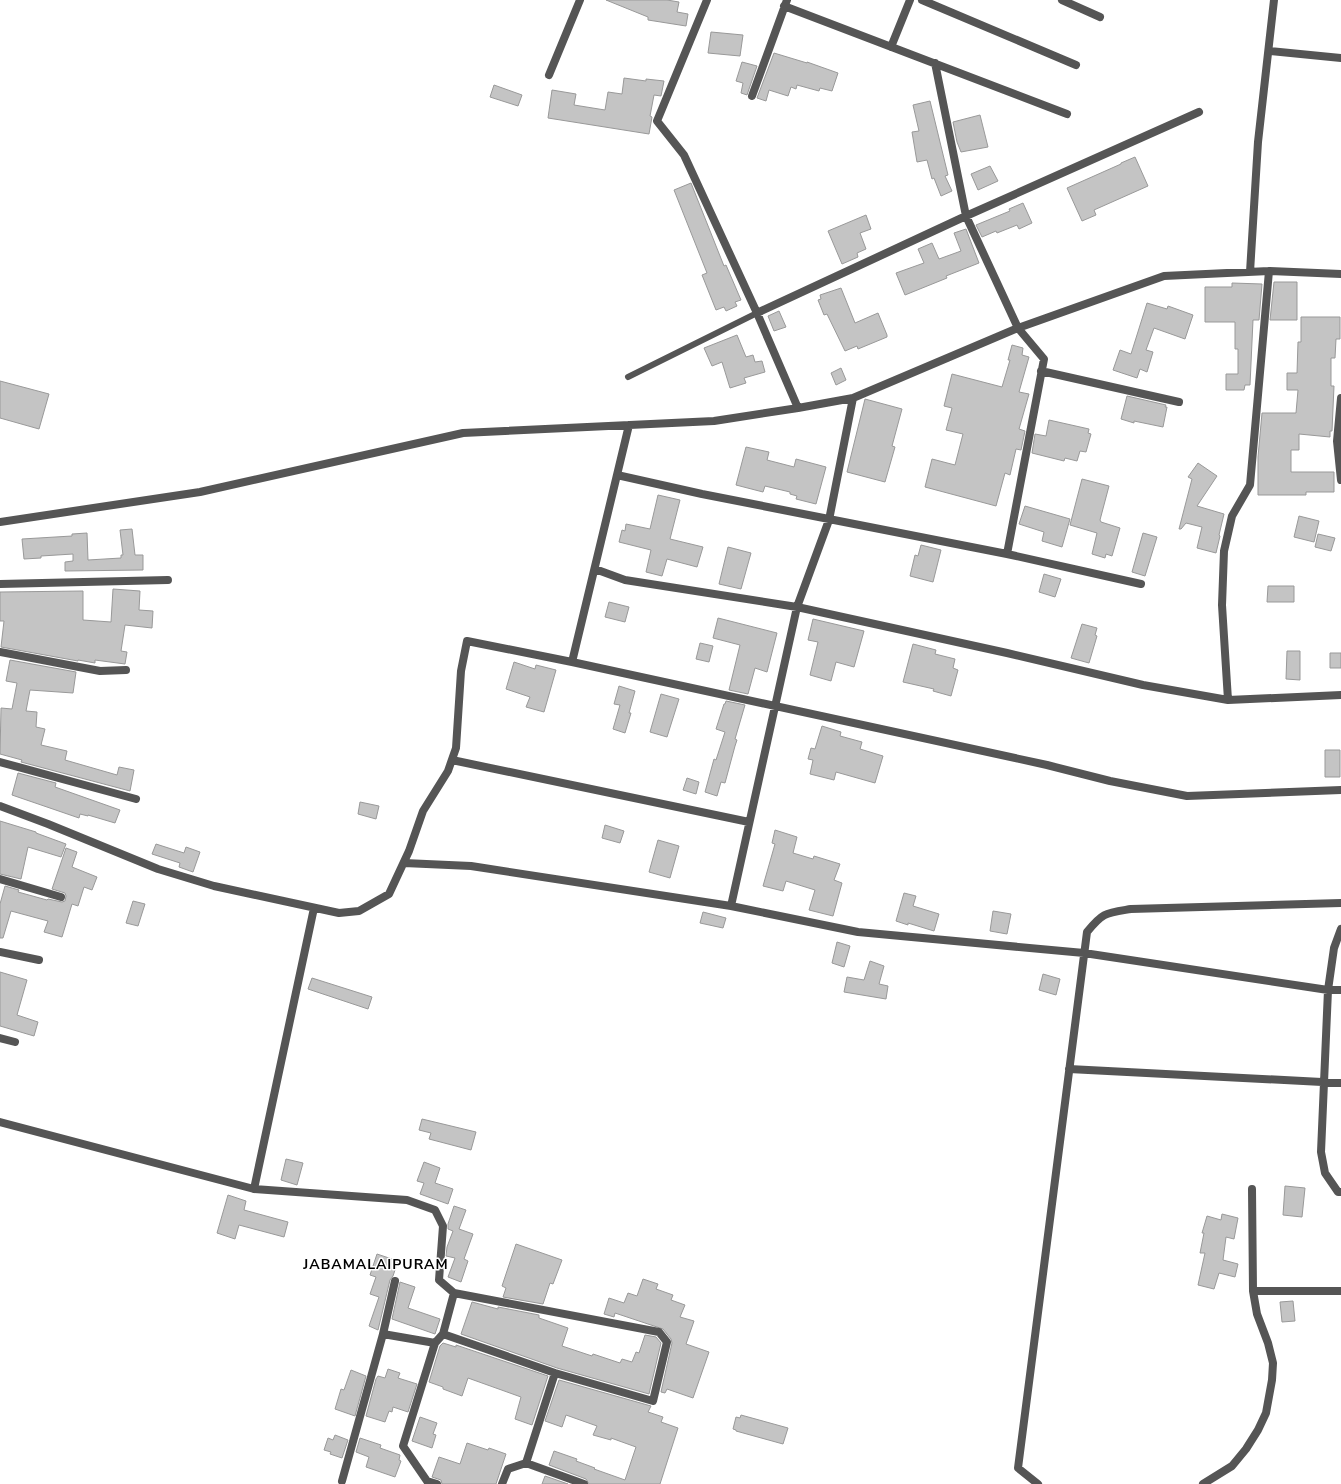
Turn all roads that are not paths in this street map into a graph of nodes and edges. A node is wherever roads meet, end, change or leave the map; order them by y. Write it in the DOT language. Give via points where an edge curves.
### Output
graph roads {
  1 [pos="580,0"];
  2 [pos="707,0"];
  3 [pos="910,0"];
  4 [pos="922,0"];
  5 [pos="1062,0"];
  6 [pos="1274,0"];
  7 [pos="786,3"];
  8 [pos="1100,17"];
  9 [pos="891,47"];
  10 [pos="1269,51"];
  11 [pos="1341,58"];
  12 [pos="935,64"];
  13 [pos="1076,65"];
  14 [pos="549,75"];
  15 [pos="752,96"];
  16 [pos="1199,112"];
  17 [pos="1067,114"];
  18 [pos="966,216"];
  19 [pos="1269,271"];
  20 [pos="1250,272"];
  21 [pos="1341,274"];
  22 [pos="758,313"];
  23 [pos="1018,328"];
  24 [pos="1041,371"];
  25 [pos="628,377"];
  26 [pos="853,398"];
  27 [pos="1341,398"];
  28 [pos="1180,402"];
  29 [pos="798,408"];
  30 [pos="629,425"];
  31 [pos="1339,441"];
  32 [pos="617,475"];
  33 [pos="1341,480"];
  34 [pos="829,520"];
  35 [pos="0,522"];
  36 [pos="1006,554"];
  37 [pos="595,569"];
  38 [pos="168,580"];
  39 [pos="0,584"];
  40 [pos="1141,584"];
  41 [pos="797,607"];
  42 [pos="0,652"];
  43 [pos="572,662"];
  44 [pos="126,670"];
  45 [pos="1341,695"];
  46 [pos="1228,700"];
  47 [pos="775,706"];
  48 [pos="452,760"];
  49 [pos="0,762"];
  50 [pos="1341,790"];
  51 [pos="136,799"];
  52 [pos="0,806"];
  53 [pos="749,822"];
  54 [pos="404,863"];
  55 [pos="0,879"];
  56 [pos="61,897"];
  57 [pos="1341,903"];
  58 [pos="731,906"];
  59 [pos="314,908"];
  60 [pos="1341,929"];
  61 [pos="0,952"];
  62 [pos="1084,953"];
  63 [pos="40,960"];
  64 [pos="1328,990"];
  65 [pos="1341,990"];
  66 [pos="0,1038"];
  67 [pos="15,1042"];
  68 [pos="1069,1069"];
  69 [pos="1325,1083"];
  70 [pos="1341,1083"];
  71 [pos="0,1122"];
  72 [pos="254,1189"];
  73 [pos="1252,1189"];
  74 [pos="1341,1192"];
  75 [pos="395,1281"];
  76 [pos="1253,1291"];
  77 [pos="1341,1291"];
  78 [pos="454,1293"];
  79 [pos="383,1334"];
  80 [pos="443,1334"];
  81 [pos="435,1343"];
  82 [pos="555,1373"];
  83 [pos="526,1464"];
  84 [pos="342,1481"];
  85 [pos="436,1484"];
  86 [pos="502,1484"];
  87 [pos="584,1484"];
  88 [pos="1038,1484"];
  89 [pos="1203,1484"];
  1 -- 14 [label="street"];
  2 -- 22 [label="street" via="656,121 684,155"];
  3 -- 9 [label="street"];
  4 -- 13 [label="street"];
  5 -- 8 [label="street"];
  6 -- 10 [label="street"];
  7 -- 9 [label="street"];
  7 -- 15 [label="street"];
  9 -- 12 [label="street"];
  10 -- 11 [label="street"];
  10 -- 20 [label="street" via="1258,142"];
  12 -- 17 [label="street"];
  12 -- 18 [label="street"];
  16 -- 18 [label="street"];
  18 -- 22 [label="street"];
  18 -- 23 [label="street"];
  19 -- 20 [label="street"];
  19 -- 21 [label="street"];
  19 -- 46 [label="street" via="1250,485 1232,516 1224,551 1222,605"];
  20 -- 23 [label="street" via="1164,276"];
  22 -- 25 [label="lane"];
  22 -- 29 [label="street"];
  23 -- 24 [label="street" via="1044,359"];
  23 -- 26 [label="street"];
  24 -- 28 [label="street"];
  24 -- 36 [label="street"];
  26 -- 29 [label="street"];
  26 -- 34 [label="street"];
  27 -- 31 [label="street"];
  29 -- 30 [label="street" via="714,421"];
  30 -- 32 [label="street"];
  30 -- 35 [label="street" via="463,434 200,492"];
  31 -- 33 [label="street"];
  32 -- 34 [label="street"];
  32 -- 37 [label="street"];
  34 -- 36 [label="street"];
  34 -- 41 [label="street"];
  36 -- 40 [label="street"];
  37 -- 41 [label="street" via="625,580"];
  37 -- 43 [label="street"];
  38 -- 39 [label="street"];
  41 -- 46 [label="street" via="1143,685"];
  41 -- 47 [label="street"];
  42 -- 44 [label="street" via="100,671"];
  43 -- 47 [label="street"];
  43 -- 48 [label="street" via="467,641 461,671 456,748"];
  45 -- 46 [label="street"];
  47 -- 50 [label="street" via="1187,796"];
  47 -- 53 [label="street"];
  48 -- 53 [label="street"];
  48 -- 54 [label="street" via="423,811"];
  49 -- 51 [label="street"];
  52 -- 59 [label="street" via="158,869 214,886"];
  53 -- 58 [label="street"];
  54 -- 58 [label="street" via="471,866"];
  54 -- 59 [label="street" via="389,894 359,911 339,913"];
  55 -- 56 [label="street"];
  57 -- 62 [label="street" via="1131,909 1108,912 1087,932"];
  58 -- 62 [label="street" via="858,932"];
  59 -- 72 [label="street"];
  60 -- 64 [label="street" via="1334,948"];
  61 -- 63 [label="street"];
  62 -- 64 [label="street"];
  62 -- 68 [label="street"];
  64 -- 65 [label="street"];
  64 -- 69 [label="street"];
  66 -- 67 [label="street"];
  68 -- 69 [label="street"];
  68 -- 88 [label="street" via="1018,1468"];
  69 -- 70 [label="street"];
  69 -- 74 [label="street" via="1321,1152 1325,1173 1338,1192"];
  71 -- 72 [label="street"];
  72 -- 78 [label="street" via="407,1200 436,1210 443,1226 439,1280"];
  73 -- 76 [label="street"];
  75 -- 79 [label="street"];
  76 -- 77 [label="street"];
  76 -- 89 [label="street" via="1257,1314 1273,1363 1266,1413 1246,1449 1232,1466"];
  78 -- 80 [label="street"];
  78 -- 82 [label="street" via="659,1332 667,1342 653,1400"];
  79 -- 81 [label="street"];
  79 -- 84 [label="street"];
  80 -- 81 [label="street"];
  80 -- 82 [label="street"];
  81 -- 85 [label="street" via="403,1446 427,1481"];
  82 -- 83 [label="street"];
  83 -- 86 [label="street" via="508,1469"];
  83 -- 87 [label="street"];
}
